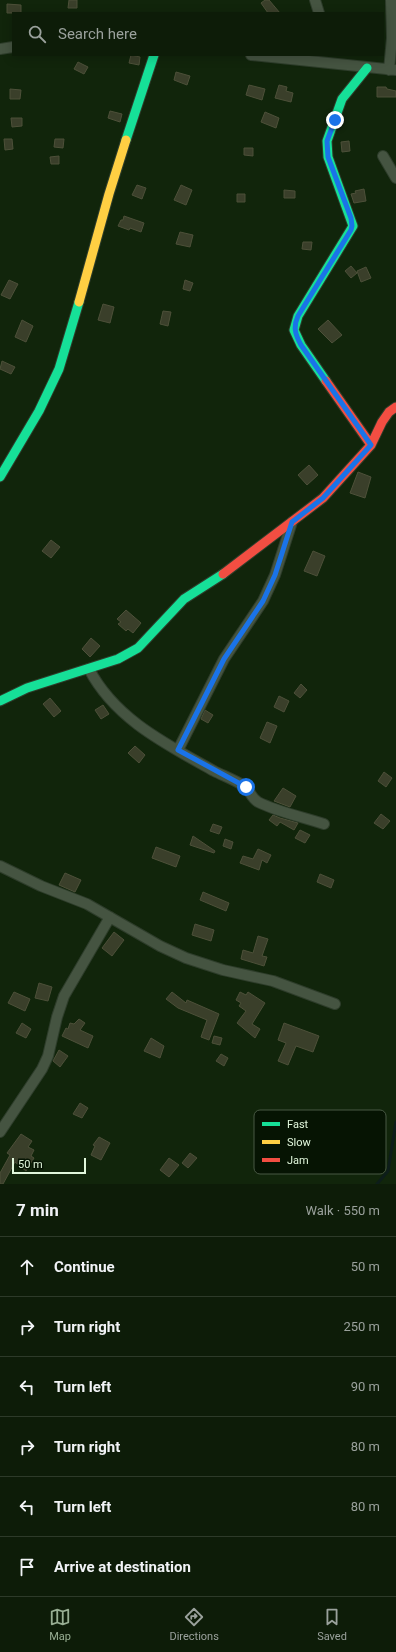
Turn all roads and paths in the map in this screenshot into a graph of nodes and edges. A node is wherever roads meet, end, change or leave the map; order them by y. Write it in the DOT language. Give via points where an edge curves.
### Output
graph roads {
  1 [pos="315,0"];
  2 [pos="391,0"];
  3 [pos="319,12"];
  4 [pos="12,47"];
  5 [pos="0,49"];
  6 [pos="154,56"];
  7 [pos="271,56"];
  8 [pos="331,59"];
  9 [pos="367,68"];
  10 [pos="393,70"];
  11 [pos="383,156"];
  12 [pos="396,178"];
  13 [pos="396,407"];
  14 [pos="371,445"];
  15 [pos="0,477"];
  16 [pos="292,522"];
  17 [pos="89,669"];
  18 [pos="0,701"];
  19 [pos="178,750"];
  20 [pos="324,824"];
  21 [pos="0,866"];
  22 [pos="110,917"];
  23 [pos="335,1004"];
  24 [pos="0,1132"];
  1 -- 3 [label="street"];
  2 -- 10 [label="street"];
  4 -- 5 [label="street"];
  6 -- 15 [label="street" via="109,194 59,369"];
  7 -- 8 [label="street"];
  8 -- 9 [label="street"];
  9 -- 10 [label="street"];
  9 -- 14 [label="street" via="342,98 327,141 328,157 352,226 331,265 298,316 294,330 301,345"];
  11 -- 12 [label="street"];
  13 -- 14 [label="street" via="382,422"];
  14 -- 16 [label="street" via="323,498"];
  16 -- 17 [label="street" via="218,578 184,599 138,648 128,655"];
  16 -- 19 [label="street" via="275,575 263,601 221,664"];
  17 -- 18 [label="street" via="27,688"];
  17 -- 19 [label="street" via="97,684 121,712 135,724"];
  19 -- 20 [label="street" via="244,786 259,802"];
  21 -- 22 [label="street" via="87,904"];
  22 -- 23 [label="street" via="186,958 216,968 273,981"];
  22 -- 24 [label="street" via="64,996 42,1069"];
}
